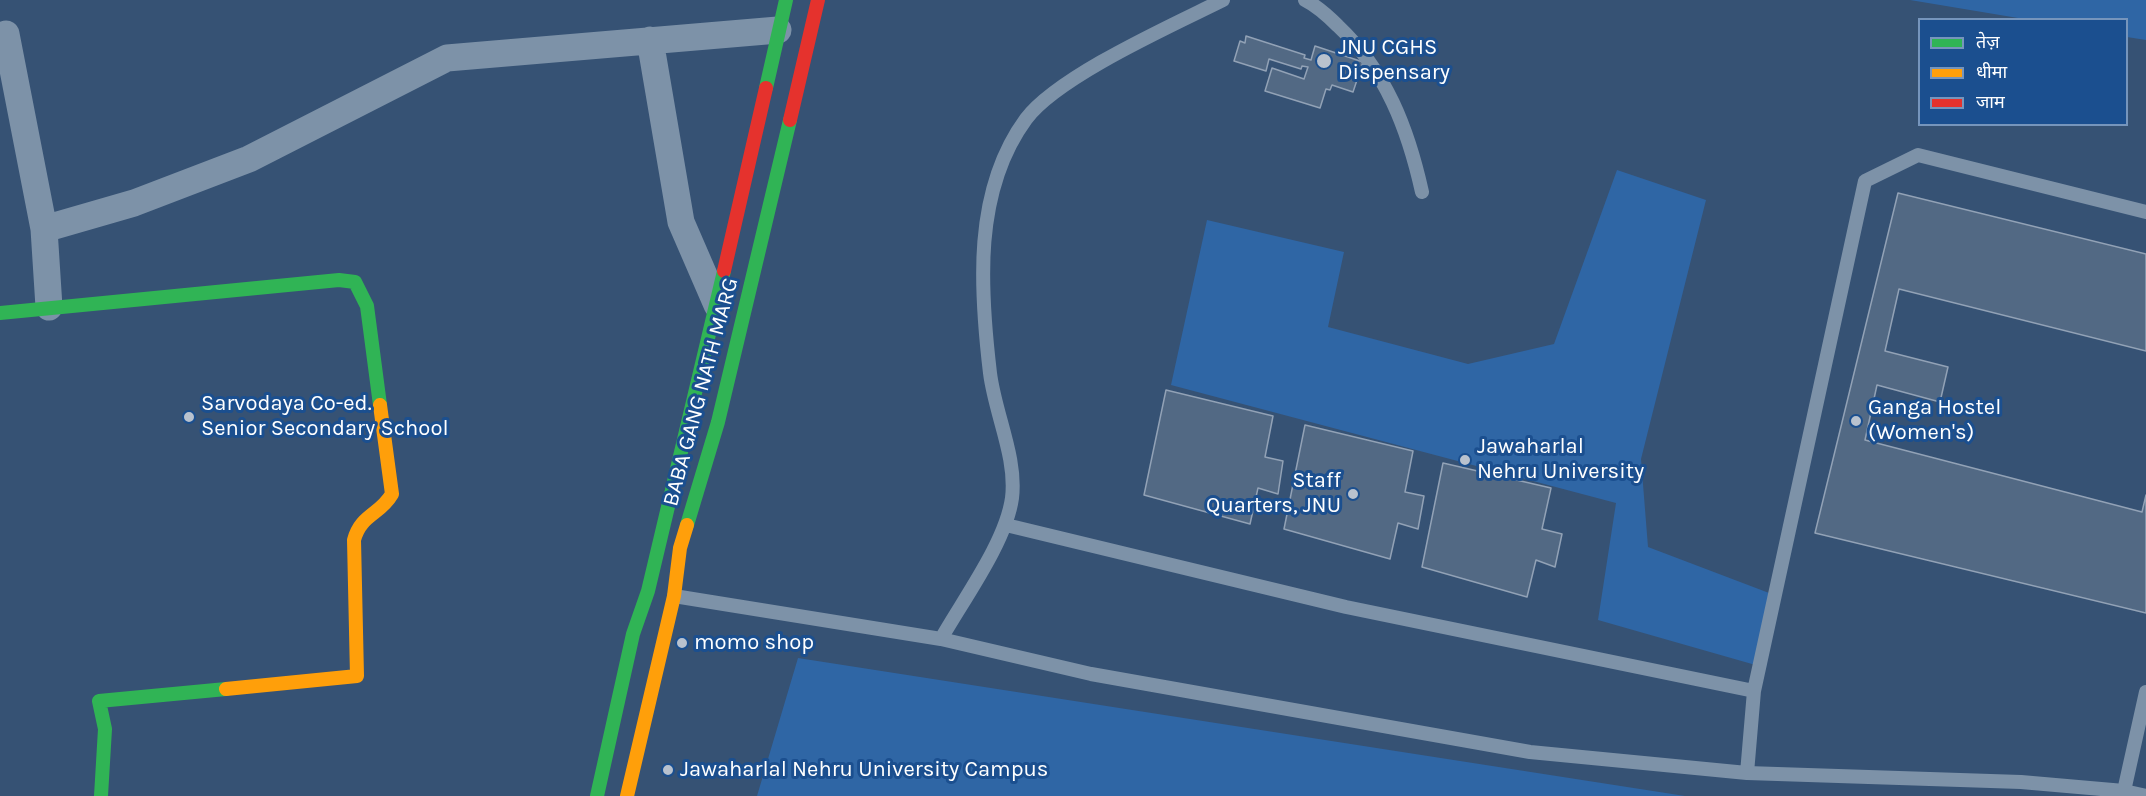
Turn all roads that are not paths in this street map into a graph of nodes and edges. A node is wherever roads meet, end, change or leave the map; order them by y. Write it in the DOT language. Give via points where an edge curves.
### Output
graph roads {
  1 [pos="786,0"];
  2 [pos="818,0"];
  3 [pos="1223,0"];
  4 [pos="1305,0"];
  5 [pos="778,30"];
  6 [pos="6,34"];
  7 [pos="650,40"];
  8 [pos="1422,192"];
  9 [pos="2146,212"];
  10 [pos="44,229"];
  11 [pos="717,306"];
  12 [pos="49,307"];
  13 [pos="0,313"];
  14 [pos="1006,525"];
  15 [pos="661,594"];
  16 [pos="941,639"];
  17 [pos="1754,691"];
  18 [pos="2146,692"];
  19 [pos="1747,773"];
  20 [pos="2124,791"];
  21 [pos="101,796"];
  22 [pos="597,796"];
  23 [pos="627,796"];
  24 [pos="2146,796"];
  1 -- 5 [label="street, BABA GANG NATH MARG"];
  2 -- 15 [label="street, BABA GANG NATH MARG" via="718,422 680,548"];
  3 -- 14 [label="lane" via="1158,32 1051,96 1026,118 998,172 987,212 983,312 990,377 1011,471 1012,497"];
  4 -- 8 [label="lane" via="1356,43 1386,85 1412,145"];
  5 -- 7 [label="street"];
  5 -- 11 [label="street, BABA GANG NATH MARG"];
  6 -- 10 [label="street"];
  7 -- 10 [label="street" via="447,58 249,159 134,203"];
  7 -- 11 [label="street" via="681,222"];
  9 -- 17 [label="lane" via="1918,155 1865,181"];
  10 -- 12 [label="street"];
  11 -- 15 [label="street, BABA GANG NATH MARG"];
  12 -- 13 [label="street"];
  12 -- 21 [label="street" via="339,280 355,282 367,306 392,486 388,502 366,515 354,540 357,676 99,701 105,729"];
  14 -- 16 [label="lane"];
  14 -- 17 [label="lane" via="1346,607"];
  15 -- 16 [label="lane"];
  15 -- 22 [label="street, BABA GANG NATH MARG" via="633,634"];
  15 -- 23 [label="street, BABA GANG NATH MARG"];
  16 -- 19 [label="lane" via="1091,674 1530,752"];
  17 -- 19 [label="lane"];
  18 -- 20 [label="lane"];
  19 -- 20 [label="lane" via="2021,782"];
  20 -- 24 [label="lane"];
}
